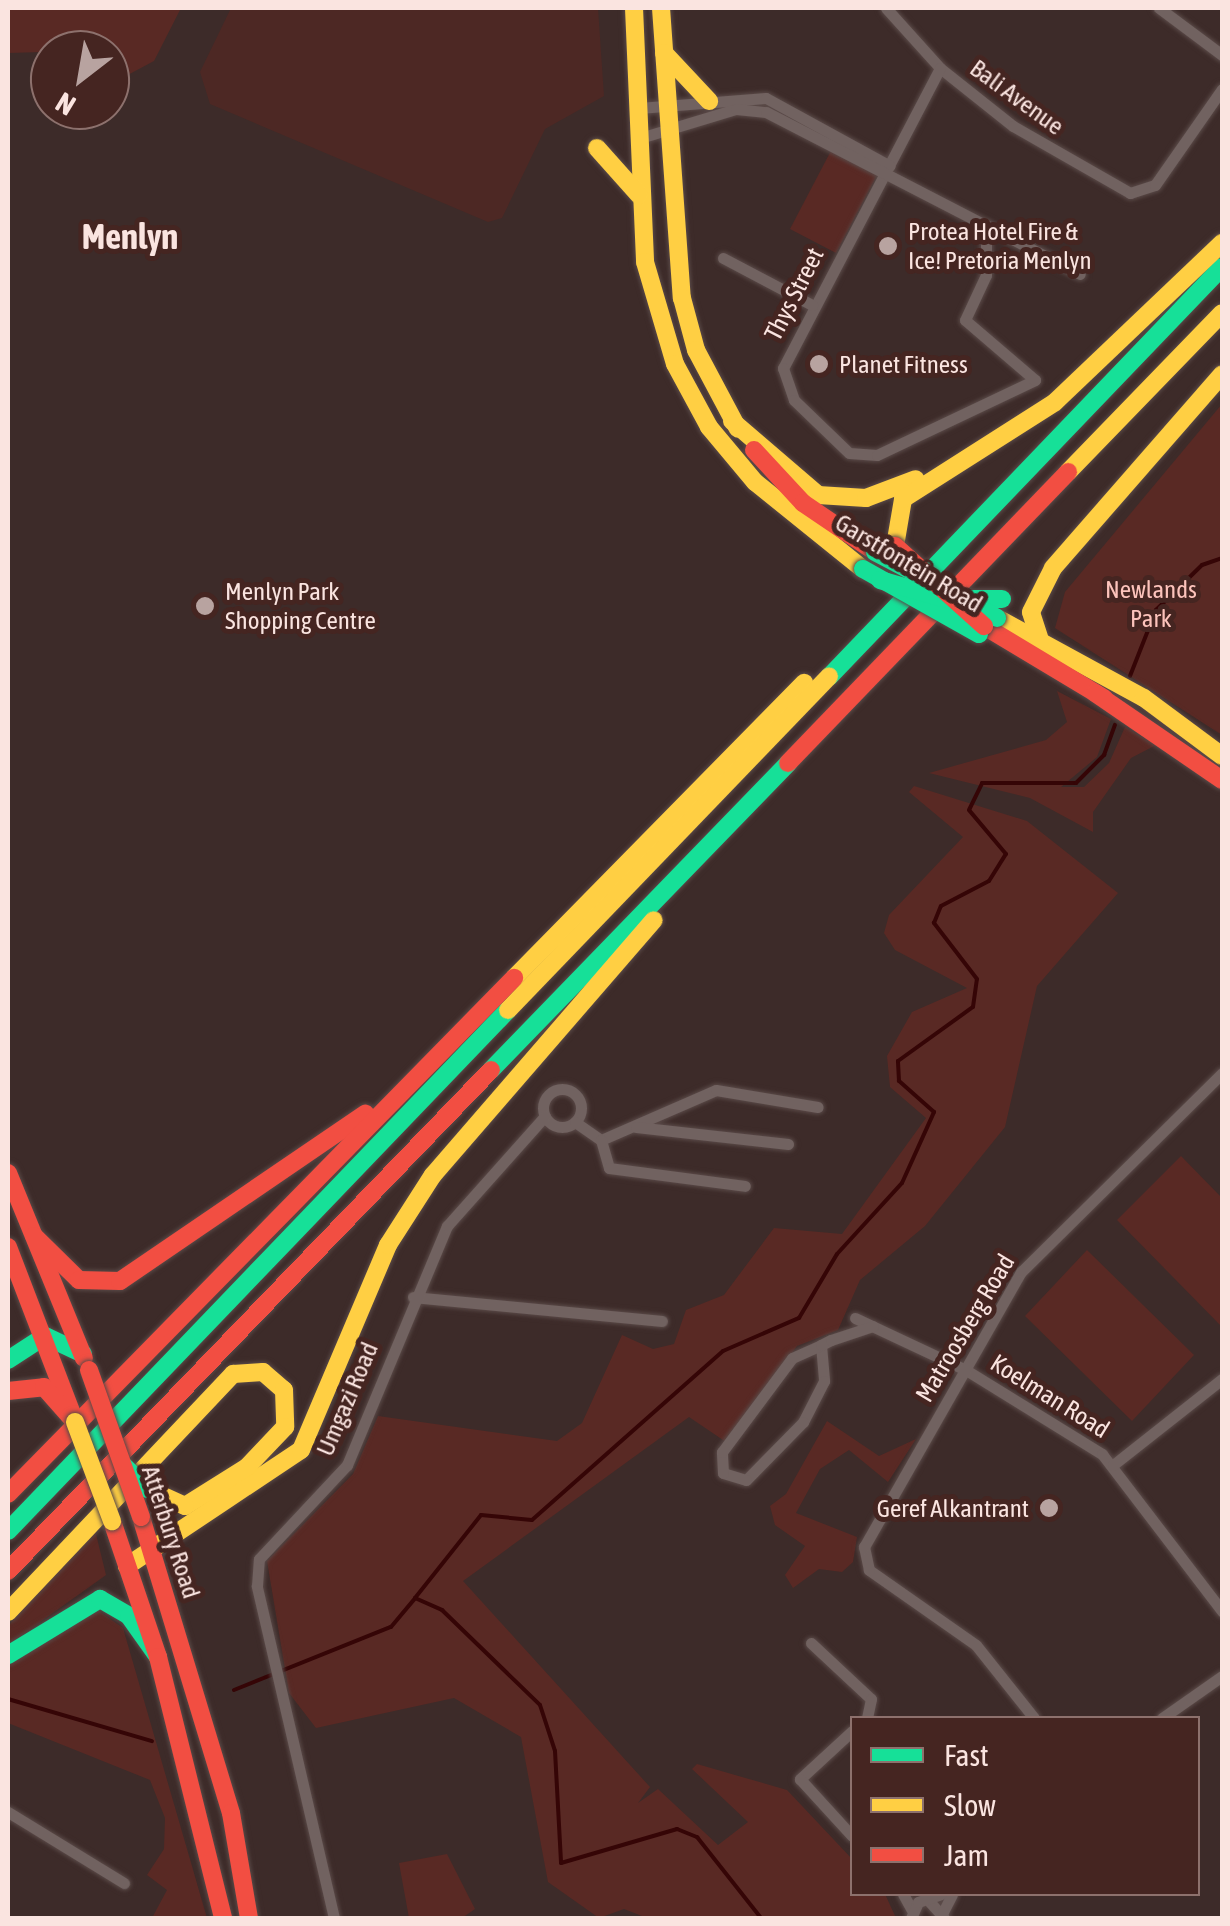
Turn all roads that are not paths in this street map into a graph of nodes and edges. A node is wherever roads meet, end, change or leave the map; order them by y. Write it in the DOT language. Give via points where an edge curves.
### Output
graph roads {
  1 [pos="634,8"];
  2 [pos="661,8"];
  3 [pos="886,8"];
  4 [pos="1159,8"];
  5 [pos="664,53"];
  6 [pos="1222,54"];
  7 [pos="940,68"];
  8 [pos="1222,88"];
  9 [pos="709,101"];
  10 [pos="668,105"];
  11 [pos="639,108"];
  12 [pos="668,132"];
  13 [pos="640,138"];
  14 [pos="598,148"];
  15 [pos="885,168"];
  16 [pos="639,195"];
  17 [pos="986,225"];
  18 [pos="1222,243"];
  19 [pos="723,258"];
  20 [pos="1222,267"];
  21 [pos="1080,274"];
  22 [pos="812,305"];
  23 [pos="1222,313"];
  24 [pos="1222,374"];
  25 [pos="732,422"];
  26 [pos="979,452"];
  27 [pos="1053,568"];
  28 [pos="915,572"];
  29 [pos="880,580"];
  30 [pos="946,600"];
  31 [pos="968,602"];
  32 [pos="890,614"];
  33 [pos="990,619"];
  34 [pos="1040,640"];
  35 [pos="1222,756"];
  36 [pos="1222,780"];
  37 [pos="756,794"];
  38 [pos="420,1068"];
  39 [pos="1222,1073"];
  40 [pos="818,1107"];
  41 [pos="549,1120"];
  42 [pos="575,1122"];
  43 [pos="636,1127"];
  44 [pos="601,1140"];
  45 [pos="788,1144"];
  46 [pos="8,1174"];
  47 [pos="745,1186"];
  48 [pos="34,1236"];
  49 [pos="8,1246"];
  50 [pos="413,1296"];
  51 [pos="856,1318"];
  52 [pos="662,1322"];
  53 [pos="873,1326"];
  54 [pos="44,1336"];
  55 [pos="820,1345"];
  56 [pos="8,1360"];
  57 [pos="86,1362"];
  58 [pos="966,1370"];
  59 [pos="1222,1379"];
  60 [pos="8,1391"];
  61 [pos="58,1391"];
  62 [pos="1112,1465"];
  63 [pos="124,1466"];
  64 [pos="8,1494"];
  65 [pos="75,1502"];
  66 [pos="8,1531"];
  67 [pos="152,1554"];
  68 [pos="127,1566"];
  69 [pos="8,1571"];
  70 [pos="8,1596"];
  71 [pos="1221,1611"];
  72 [pos="8,1612"];
  73 [pos="811,1642"];
  74 [pos="8,1655"];
  75 [pos="158,1657"];
  76 [pos="1220,1675"];
  77 [pos="867,1716"];
  78 [pos="1032,1716"];
  79 [pos="1165,1716"];
  80 [pos="850,1733"];
  81 [pos="8,1812"];
  82 [pos="850,1834"];
  83 [pos="124,1882"];
  84 [pos="921,1898"];
  85 [pos="912,1914"];
  86 [pos="944,1915"];
  87 [pos="223,1918"];
  88 [pos="249,1918"];
  89 [pos="334,1918"];
  1 -- 11 [label="main road, Garstfontein Road"];
  2 -- 5 [label="main road, Garstfontein Road"];
  3 -- 7 [label="street, Bali Avenue"];
  4 -- 6 [label="street"];
  5 -- 9 [label="main road"];
  5 -- 10 [label="main road, Garstfontein Road"];
  7 -- 8 [label="street, Bali Avenue" via="1032,139 1143,194"];
  7 -- 15 [label="street, Thys Street"];
  9 -- 10 [label="street"];
  9 -- 15 [label="street" via="779,102"];
  10 -- 11 [label="street"];
  10 -- 12 [label="main road, Garstfontein Road"];
  11 -- 13 [label="main road, Garstfontein Road"];
  12 -- 13 [label="street"];
  12 -- 15 [label="street" via="757,110"];
  12 -- 25 [label="main road, Garstfontein Road" via="687,324"];
  13 -- 16 [label="main road, Garstfontein Road"];
  14 -- 16 [label="main road"];
  15 -- 17 [label="street"];
  15 -- 22 [label="street, Thys Street"];
  16 -- 29 [label="main road, Garstfontein Road, bridge" via="651,290 696,407 783,510"];
  17 -- 21 [label="street"];
  17 -- 22 [label="street, Thys Street" via="986,275 965,320 1035,380 877,455 855,456 784,383"];
  18 -- 26 [label="main road" via="1055,402"];
  19 -- 22 [label="street"];
  20 -- 32 [label="main road"];
  23 -- 37 [label="main road"];
  24 -- 27 [label="main road"];
  25 -- 26 [label="main road" via="791,480 829,498 866,498"];
  25 -- 28 [label="main road, Garstfontein Road, bridge" via="788,490"];
  26 -- 28 [label="main road, bridge" via="902,499 895,546"];
  27 -- 33 [label="main road"];
  27 -- 34 [label="main road" via="1031,612"];
  28 -- 30 [label="main road, bridge"];
  28 -- 31 [label="main road, Garstfontein Road, bridge"];
  29 -- 30 [label="main road, bridge"];
  29 -- 33 [label="main road, Garstfontein Road, bridge"];
  30 -- 31 [label="main road, bridge"];
  30 -- 33 [label="main road, bridge"];
  31 -- 33 [label="main road, bridge"];
  32 -- 38 [label="main road" via="769,717"];
  32 -- 66 [label="main road"];
  33 -- 34 [label="main road, Garstfontein Road"];
  33 -- 36 [label="main road"];
  34 -- 35 [label="main road, Garstfontein Road" via="1144,698"];
  37 -- 65 [label="main road"];
  37 -- 67 [label="main road" via="433,1175 381,1260 301,1450"];
  38 -- 48 [label="main road" via="281,1178 120,1281 79,1280"];
  38 -- 64 [label="main road"];
  39 -- 58 [label="street, Matroosberg Road" via="1030,1260"];
  40 -- 43 [label="street" via="716,1090"];
  41 -- 42 [label="street"];
  41 -- 42 [label="street, Umgazi Road" via="549,1094 565,1090 579,1100"];
  41 -- 50 [label="street, Umgazi Road" via="469,1196"];
  42 -- 44 [label="street"];
  43 -- 44 [label="street"];
  43 -- 45 [label="street"];
  44 -- 47 [label="street" via="609,1168"];
  46 -- 48 [label="main road, Atterbury Road"];
  48 -- 57 [label="main road, Atterbury Road"];
  49 -- 54 [label="main road"];
  50 -- 52 [label="street"];
  50 -- 89 [label="street, Umgazi Road" via="346,1464 264,1547 256,1586"];
  51 -- 53 [label="street, Koelman Road"];
  53 -- 55 [label="street"];
  53 -- 58 [label="street, Koelman Road"];
  54 -- 56 [label="main road"];
  54 -- 57 [label="main road"];
  54 -- 61 [label="main road"];
  55 -- 55 [label="street" via="792,1358 722,1452 722,1472 746,1480 803,1422 824,1381"];
  57 -- 63 [label="main road, Atterbury Road, bridge"];
  58 -- 62 [label="street, Koelman Road"];
  58 -- 78 [label="street, Matroosberg Road" via="864,1547 869,1570 976,1645"];
  59 -- 62 [label="street"];
  60 -- 61 [label="main road" via="24,1384"];
  61 -- 68 [label="main road, Atterbury Road, bridge"];
  62 -- 71 [label="street, Koelman Road"];
  63 -- 67 [label="main road, Atterbury Road, bridge"];
  63 -- 72 [label="main road, bridge" via="148,1489 185,1506 259,1458 286,1428 284,1390 252,1369 224,1381"];
  65 -- 69 [label="main road"];
  65 -- 70 [label="main road"];
  67 -- 68 [label="main road"];
  67 -- 88 [label="main road, Atterbury Road" via="230,1813"];
  68 -- 75 [label="main road, Atterbury Road"];
  73 -- 77 [label="street" via="871,1699"];
  74 -- 75 [label="main road" via="100,1599 128,1616"];
  75 -- 87 [label="main road, Atterbury Road"];
  76 -- 79 [label="street"];
  80 -- 82 [label="street" via="800,1779"];
  81 -- 83 [label="street"];
  84 -- 85 [label="street"];
  84 -- 86 [label="street"];
}
